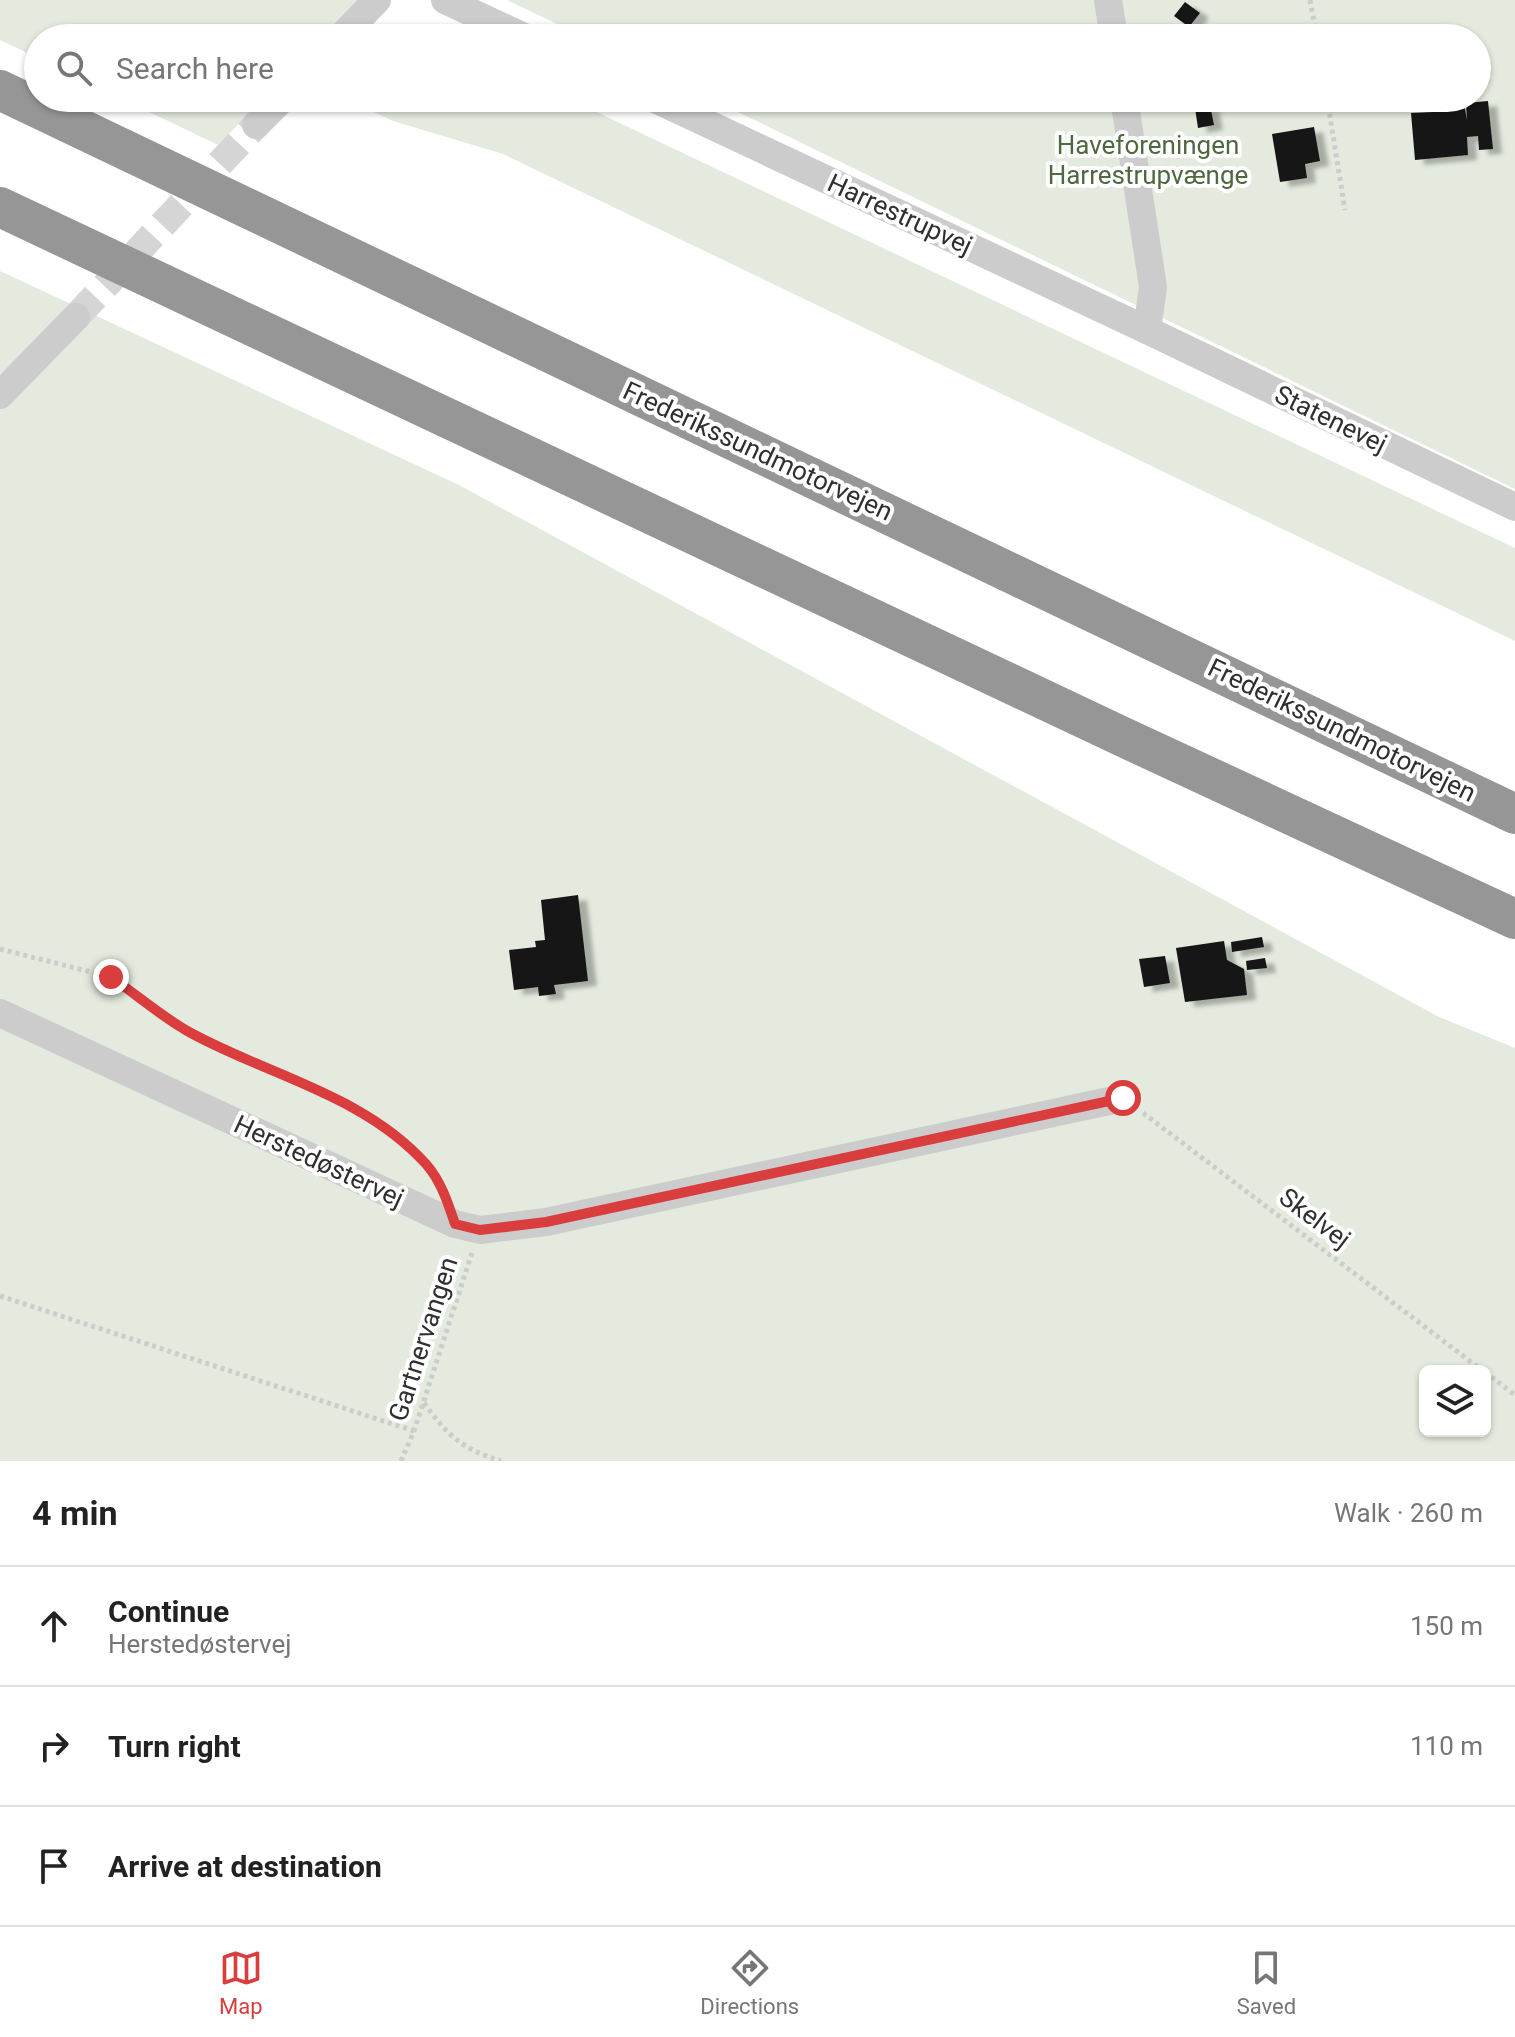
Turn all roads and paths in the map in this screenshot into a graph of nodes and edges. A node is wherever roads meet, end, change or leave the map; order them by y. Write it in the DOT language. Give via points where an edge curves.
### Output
graph roads {
  1 [pos="377,0"];
  2 [pos="445,0"];
  3 [pos="1108,0"];
  4 [pos="1310,0"];
  5 [pos="354,24"];
  6 [pos="496,24"];
  7 [pos="1112,24"];
  8 [pos="1314,24"];
  9 [pos="0,90"];
  10 [pos="24,101"];
  11 [pos="46,112"];
  12 [pos="269,112"];
  13 [pos="683,112"];
  14 [pos="1126,112"];
  15 [pos="1329,112"];
  16 [pos="256,125"];
  17 [pos="0,207"];
  18 [pos="1345,210"];
  19 [pos="76,317"];
  20 [pos="1147,330"];
  21 [pos="0,395"];
  22 [pos="1515,507"];
  23 [pos="1515,814"];
  24 [pos="1515,919"];
  25 [pos="0,949"];
  26 [pos="0,1013"];
  27 [pos="1123,1098"];
  28 [pos="468,1227"];
  29 [pos="0,1296"];
  30 [pos="1475,1365"];
  31 [pos="1491,1377"];
  32 [pos="1515,1395"];
  33 [pos="424,1402"];
  34 [pos="414,1431"];
  35 [pos="401,1461"];
  36 [pos="501,1461"];
  1 -- 5 [label="street"];
  2 -- 6 [label="street"];
  3 -- 7 [label="street"];
  4 -- 8 [label="path"];
  9 -- 10 [label="highway, Frederikssundmotorvejen"];
  11 -- 23 [label="highway, Frederikssundmotorvejen"];
  12 -- 16 [label="street"];
  13 -- 20 [label="street, Harrestrupvej"];
  14 -- 20 [label="street" via="1153,287"];
  15 -- 18 [label="path"];
  17 -- 24 [label="highway"];
  19 -- 21 [label="street"];
  20 -- 22 [label="street, Statenevej"];
  25 -- 28 [label="path" via="111,977 190,1033 335,1097 388,1130 427,1165"];
  26 -- 28 [label="street, Herstedøstervej"];
  27 -- 28 [label="street" via="546,1222"];
  27 -- 30 [label="path, Skelvej"];
  28 -- 33 [label="path, Gartnervangen"];
  29 -- 34 [label="path"];
  31 -- 32 [label="path, Skelvej"];
  33 -- 34 [label="path, Gartnervangen"];
  33 -- 36 [label="path" via="446,1433 476,1453"];
  34 -- 35 [label="path, Gartnervangen"];
}
